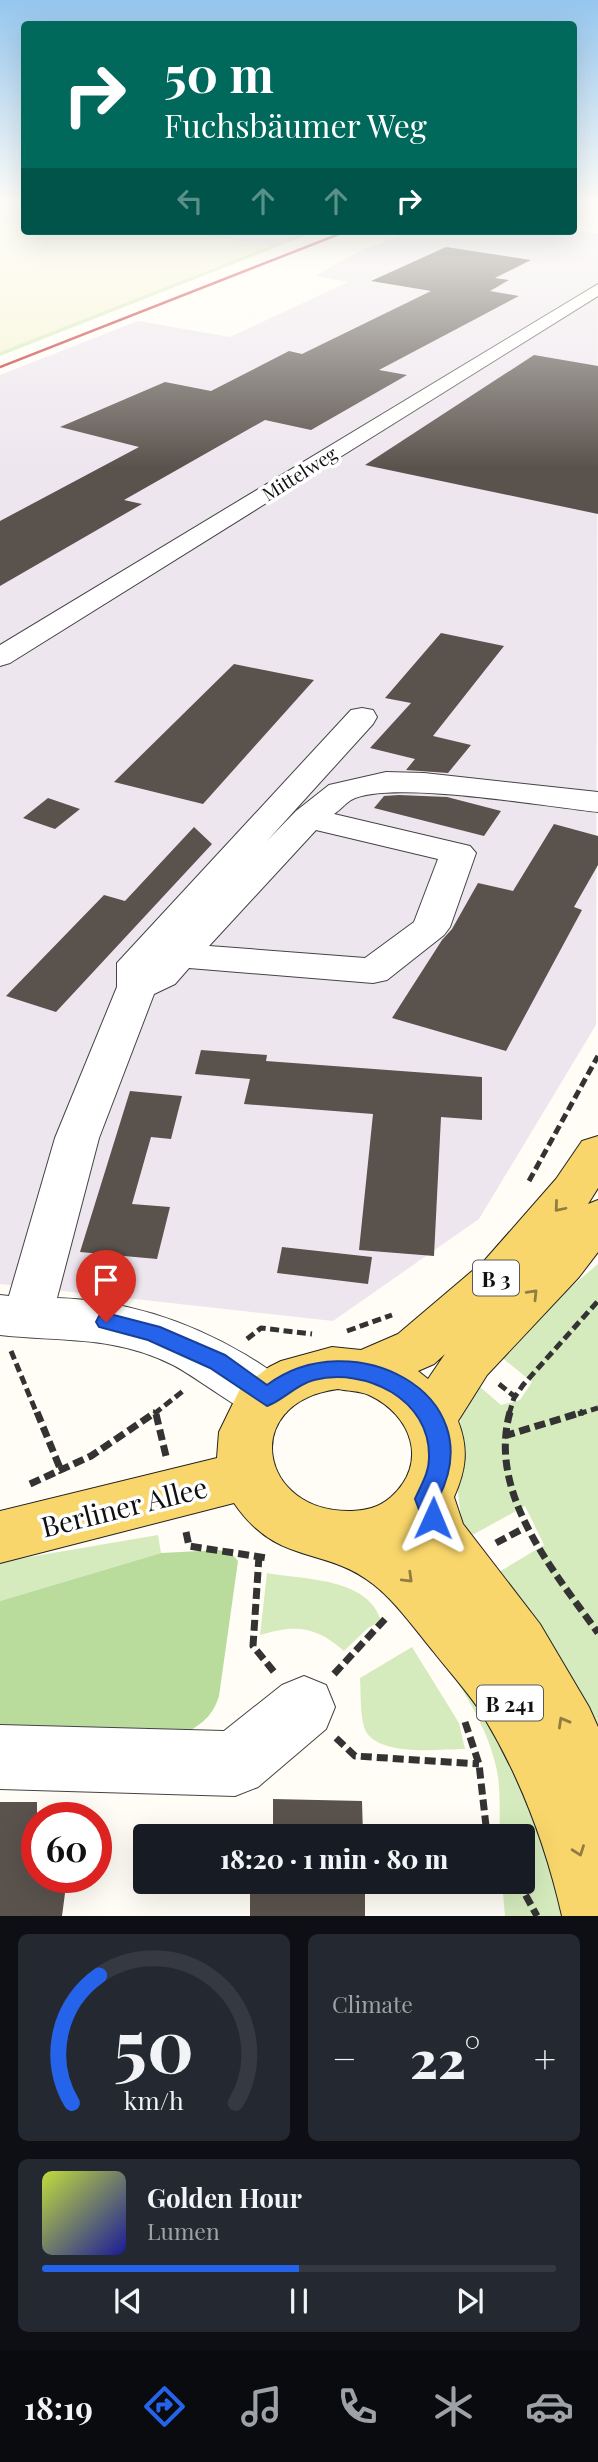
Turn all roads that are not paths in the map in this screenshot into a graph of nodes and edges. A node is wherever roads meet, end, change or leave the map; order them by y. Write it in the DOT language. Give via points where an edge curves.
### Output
graph roads {
  1 [pos="598,289"];
  2 [pos="0,657"];
  3 [pos="362,717"];
  4 [pos="598,803"];
  5 [pos="308,818"];
  6 [pos="180,956"];
  7 [pos="136,987"];
  8 [pos="598,1152"];
  9 [pos="598,1218"];
  10 [pos="11,1324"];
  11 [pos="365,1371"];
  12 [pos="267,1397"];
  13 [pos="431,1419"];
  14 [pos="248,1476"];
  15 [pos="427,1499"];
  16 [pos="0,1537"];
  17 [pos="352,1539"];
  18 [pos="304,1707"];
  19 [pos="0,1757"];
  20 [pos="598,1807"];
  21 [pos="597,1916"];
  1 -- 2 [label="street, Mittelweg"];
  3 -- 7 [label="street" via="136,962"];
  4 -- 5 [label="street" via="514,791 387,782 341,792"];
  5 -- 6 [label="street"];
  5 -- 6 [label="street" via="458,853 431,927 373,971"];
  6 -- 7 [label="street" via="162,975"];
  7 -- 10 [label="street"];
  8 -- 11 [label="main road, B 3, one-way" via="572,1191 501,1274 416,1349"];
  13 -- 9 [label="main road, B 3, one-way" via="469,1360 562,1264"];
  10 -- 12 [label="street" via="106,1322 152,1333 218,1362"];
  11 -- 12 [label="main road" via="338,1368 312,1372 288,1381"];
  11 -- 13 [label="main road" via="403,1388"];
  12 -- 14 [label="main road" via="251,1420 246,1438"];
  13 -- 15 [label="main road" via="440,1459"];
  14 -- 16 [label="main road, Berliner Allee"];
  14 -- 17 [label="main road" via="263,1503 287,1524 318,1536"];
  15 -- 17 [label="main road" via="408,1518 382,1532"];
  20 -- 15 [label="main road, B 241, one-way" via="567,1729 519,1645 439,1537"];
  17 -- 21 [label="main road, B 241, one-way" via="394,1564 423,1592 506,1695 548,1772 582,1856"];
  18 -- 19 [label="street" via="235,1764"];
}
